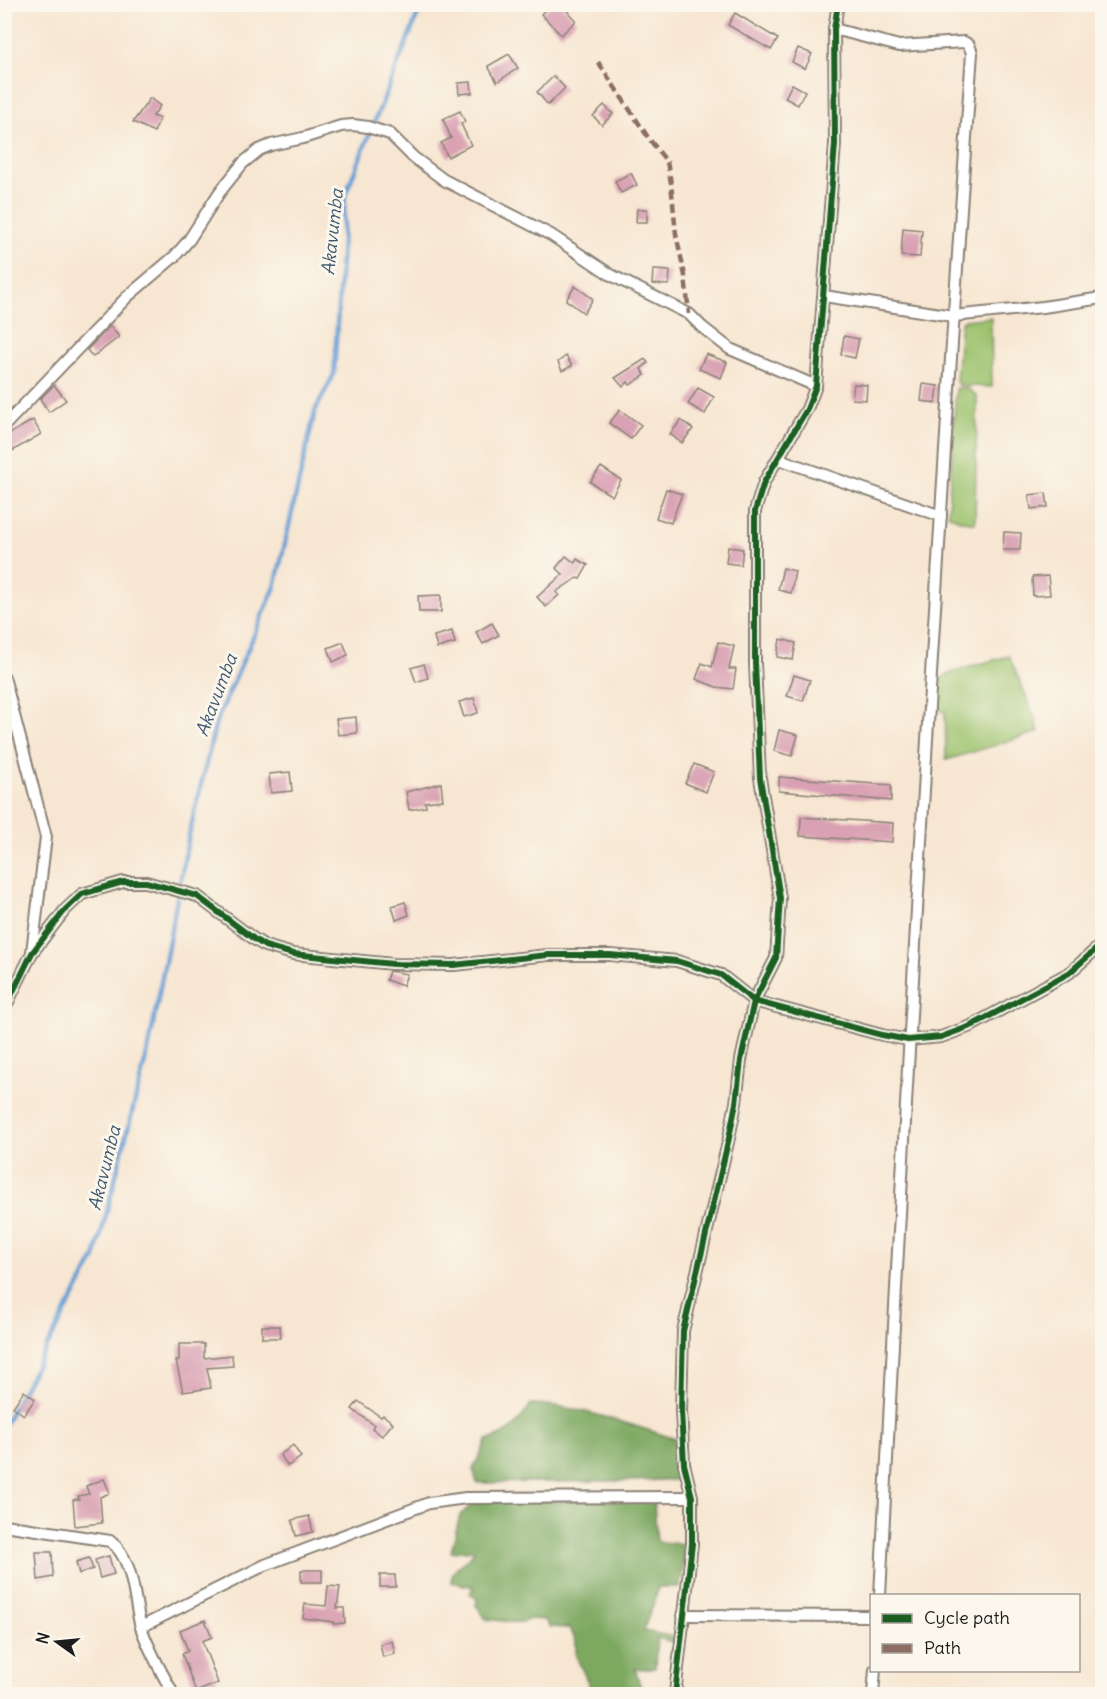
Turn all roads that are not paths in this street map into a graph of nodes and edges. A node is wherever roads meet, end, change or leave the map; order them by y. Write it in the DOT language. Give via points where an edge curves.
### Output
graph roads {
  1 [pos="838,4"];
  2 [pos="834,28"];
  3 [pos="824,296"];
  4 [pos="1102,298"];
  5 [pos="953,316"];
  6 [pos="816,386"];
  7 [pos="4,426"];
  8 [pos="778,459"];
  9 [pos="941,516"];
  10 [pos="4,677"];
  11 [pos="1102,944"];
  12 [pos="32,953"];
  13 [pos="754,1001"];
  14 [pos="4,1011"];
  15 [pos="908,1040"];
  16 [pos="692,1497"];
  17 [pos="4,1525"];
  18 [pos="880,1594"];
  19 [pos="683,1615"];
  20 [pos="870,1616"];
  21 [pos="141,1627"];
  22 [pos="875,1672"];
  23 [pos="173,1695"];
  24 [pos="675,1695"];
  25 [pos="873,1695"];
  1 -- 2 [label="street"];
  2 -- 3 [label="street" via="835,144"];
  2 -- 5 [label="street" via="899,46 957,41 971,48"];
  3 -- 5 [label="street"];
  3 -- 6 [label="street"];
  4 -- 5 [label="street"];
  5 -- 9 [label="street"];
  6 -- 7 [label="street" via="730,349 689,314 611,275 551,235 444,180 390,134 353,125 271,145 243,163 175,256 126,297"];
  6 -- 8 [label="street"];
  8 -- 9 [label="street"];
  8 -- 13 [label="street" via="764,482 755,511 755,663 760,778 780,898 776,958"];
  9 -- 15 [label="street"];
  10 -- 12 [label="street" via="46,837"];
  11 -- 15 [label="street" via="1069,973 971,1026 940,1037"];
  12 -- 13 [label="street" via="82,894 110,885 146,882 197,896 265,946 293,954 454,966 548,955 651,958 695,965 721,975"];
  12 -- 14 [label="street"];
  13 -- 15 [label="street"];
  13 -- 16 [label="street" via="729,1138 682,1331 684,1464"];
  15 -- 18 [label="street"];
  16 -- 19 [label="street" via="692,1544"];
  16 -- 21 [label="street" via="466,1498 429,1503 265,1565"];
  17 -- 21 [label="street" via="110,1541 126,1560"];
  19 -- 20 [label="street"];
  19 -- 24 [label="street"];
  21 -- 23 [label="street"];
  22 -- 25 [label="street"];
}
